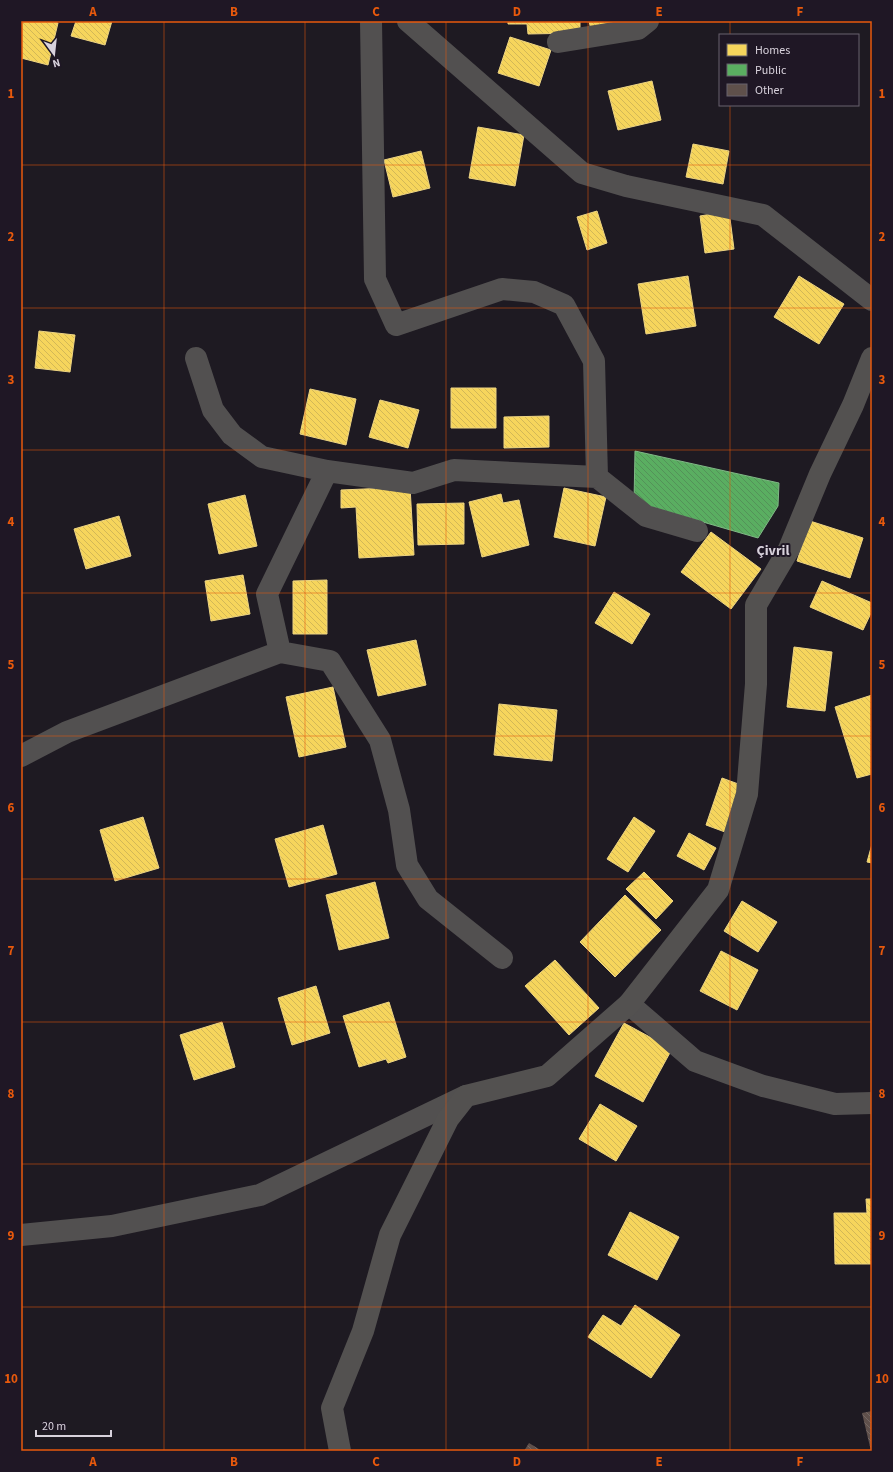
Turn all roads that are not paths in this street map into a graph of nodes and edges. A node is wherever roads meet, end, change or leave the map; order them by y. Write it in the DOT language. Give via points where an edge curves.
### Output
graph roads {
  1 [pos="371,21"];
  2 [pos="408,21"];
  3 [pos="648,21"];
  4 [pos="558,42"];
  5 [pos="872,300"];
  6 [pos="196,358"];
  7 [pos="872,358"];
  8 [pos="327,471"];
  9 [pos="597,477"];
  10 [pos="697,531"];
  11 [pos="280,652"];
  12 [pos="21,756"];
  13 [pos="502,958"];
  14 [pos="629,1004"];
  15 [pos="466,1096"];
  16 [pos="872,1103"];
  17 [pos="21,1235"];
  18 [pos="340,1451"];
  1 -- 9 [label="street" via="375,279 396,325 502,288 534,292 564,305 594,361"];
  2 -- 5 [label="street" via="582,173 626,186 763,215"];
  3 -- 4 [label="street" via="638,29"];
  6 -- 8 [label="street" via="213,410 232,435 262,457"];
  7 -- 14 [label="street" via="789,548 756,605 756,684 747,794 718,890"];
  8 -- 9 [label="street" via="412,483 454,470"];
  8 -- 11 [label="street" via="267,594"];
  9 -- 10 [label="street" via="646,516"];
  11 -- 12 [label="street" via="67,732"];
  11 -- 13 [label="street" via="330,661 380,740 399,810 407,866 428,899"];
  14 -- 15 [label="street" via="547,1076"];
  14 -- 16 [label="street" via="695,1061 784,1092 835,1104"];
  15 -- 17 [label="street" via="260,1195 112,1226"];
  15 -- 18 [label="street" via="448,1120 390,1235 363,1331 332,1408"];
}
